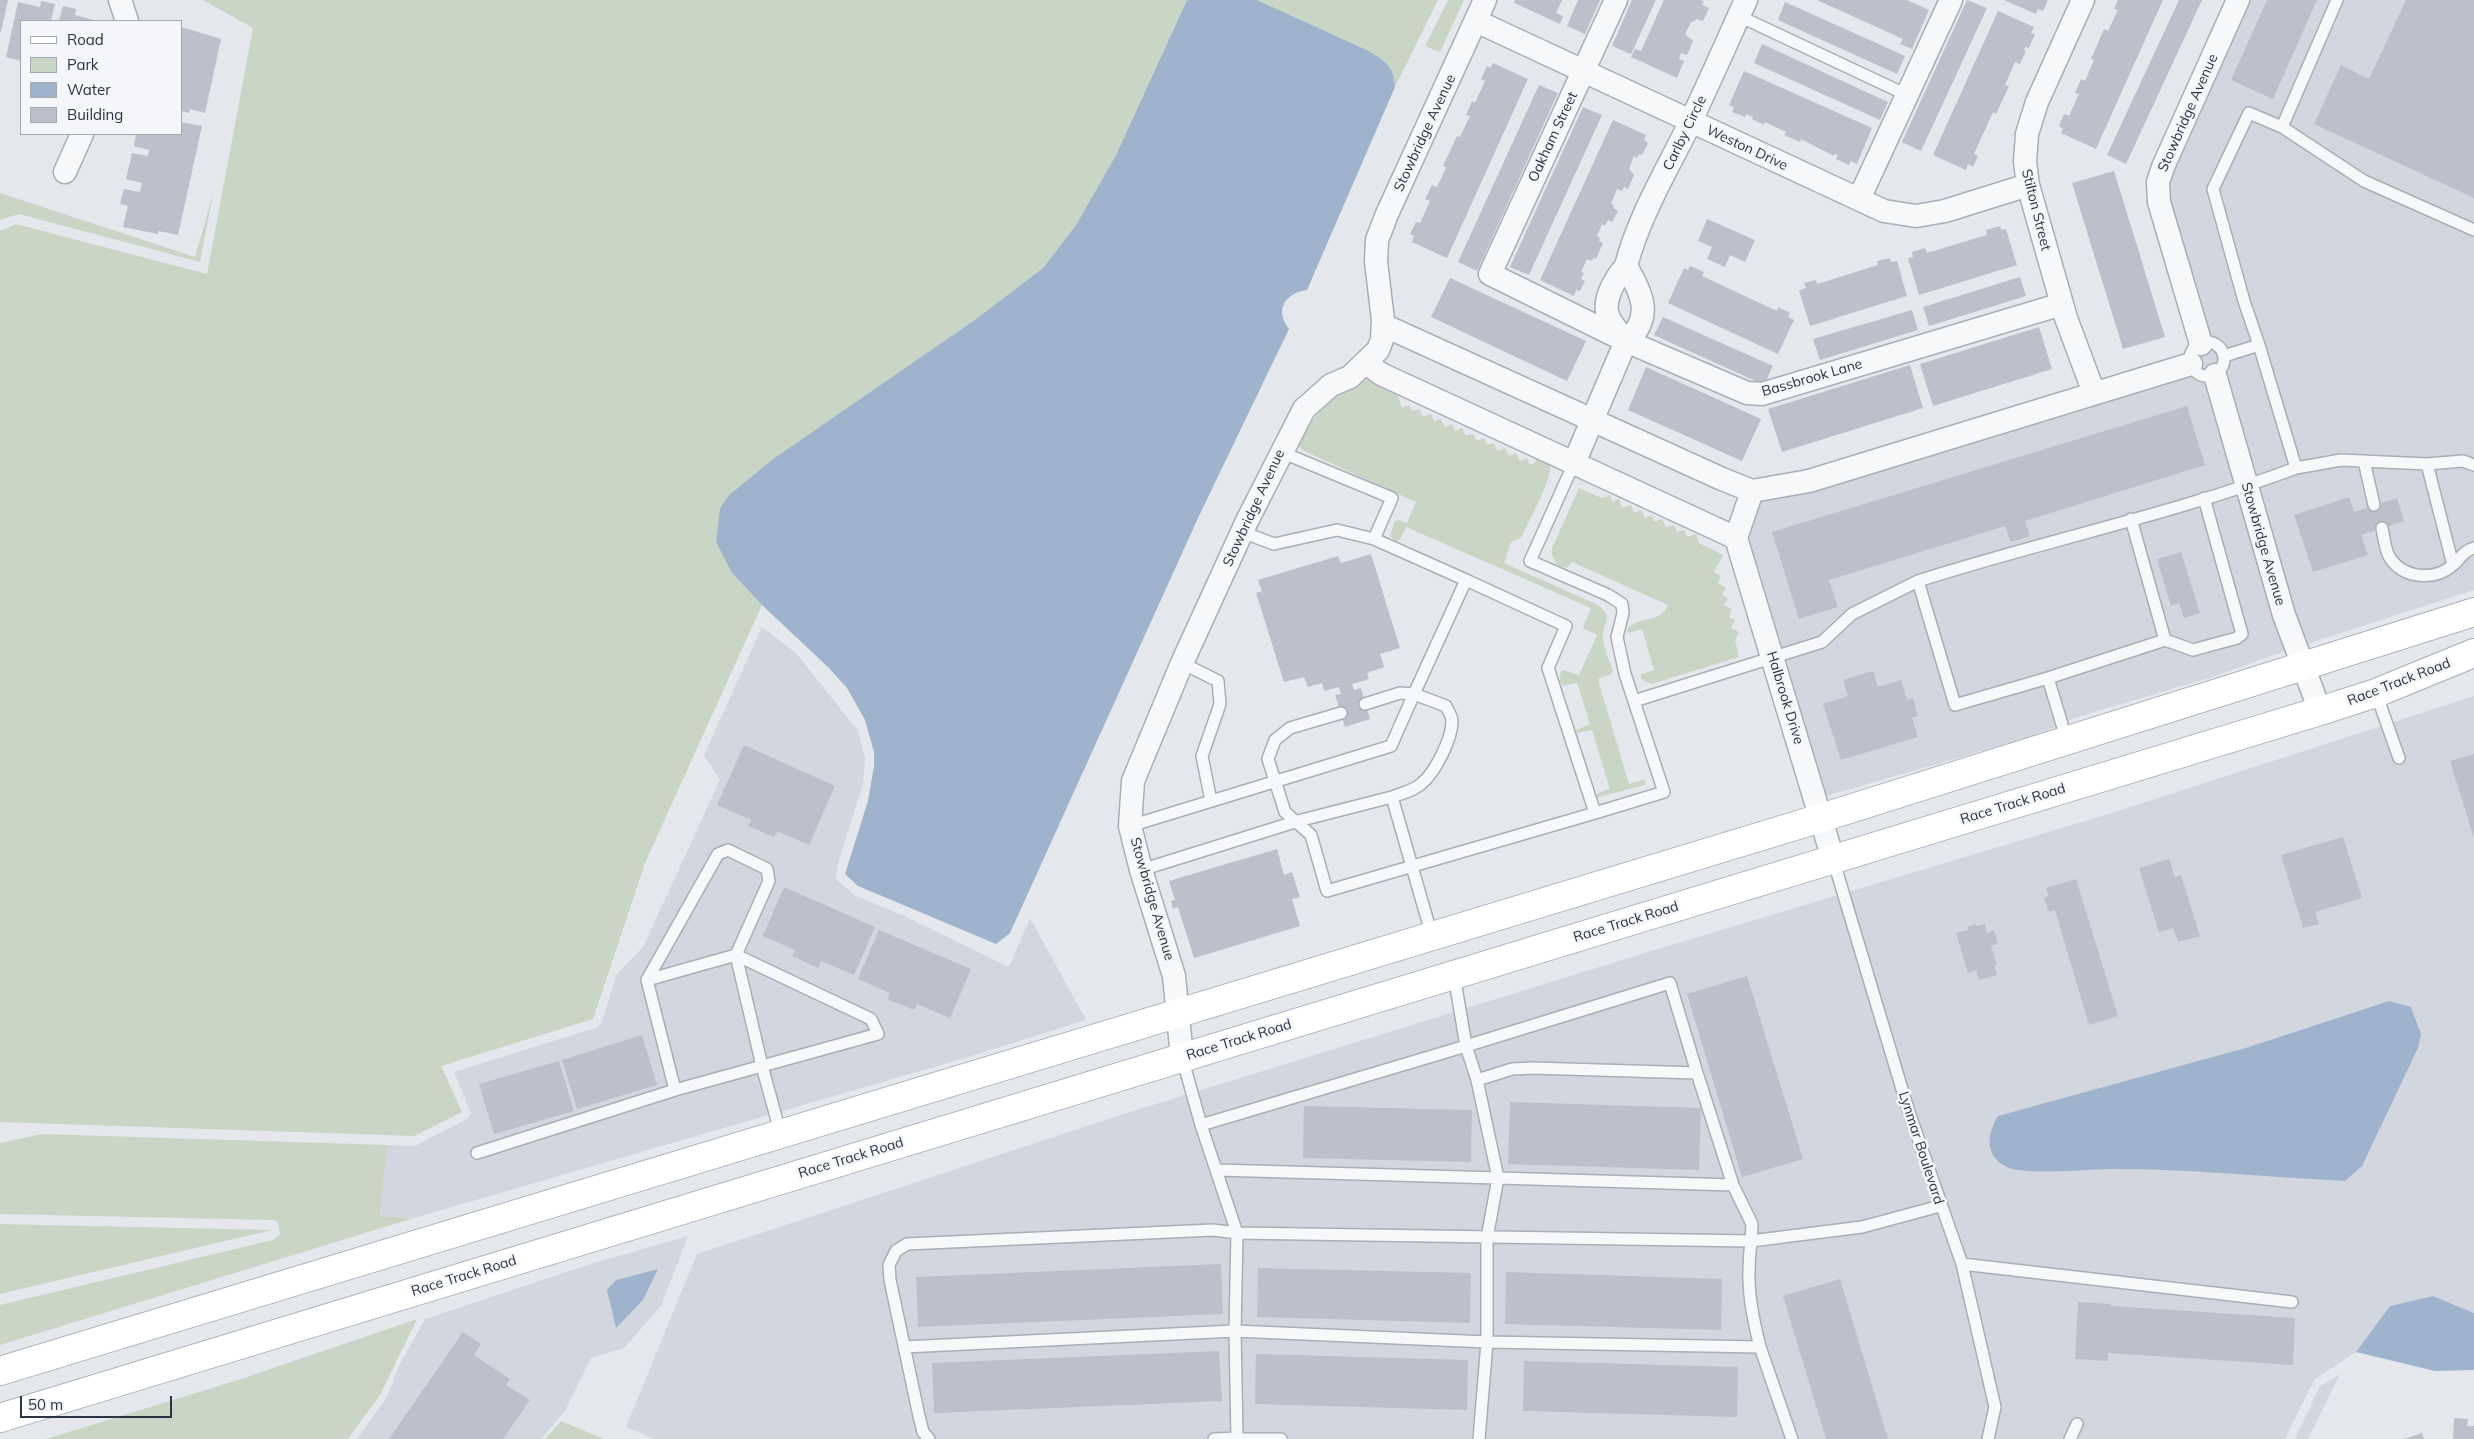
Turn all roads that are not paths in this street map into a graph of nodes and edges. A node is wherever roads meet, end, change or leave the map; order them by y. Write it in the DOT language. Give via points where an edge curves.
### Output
graph roads {
  1 [pos="120,0"];
  2 [pos="1485,0"];
  3 [pos="1616,0"];
  4 [pos="1951,0"];
  5 [pos="2083,0"];
  6 [pos="2238,0"];
  7 [pos="2337,0"];
  8 [pos="1742,8"];
  9 [pos="126,20"];
  10 [pos="1476,20"];
  11 [pos="1584,71"];
  12 [pos="1907,95"];
  13 [pos="1691,122"];
  14 [pos="2282,126"];
  15 [pos="82,135"];
  16 [pos="66,172"];
  17 [pos="2028,185"];
  18 [pos="1859,199"];
  19 [pos="2474,230"];
  20 [pos="1626,266"];
  21 [pos="1490,274"];
  22 [pos="2062,304"];
  23 [pos="1383,326"];
  24 [pos="1626,340"];
  25 [pos="2201,344"];
  26 [pos="2259,345"];
  27 [pos="1366,363"];
  28 [pos="2191,364"];
  29 [pos="2219,365"];
  30 [pos="2094,393"];
  31 [pos="1593,420"];
  32 [pos="1281,452"];
  33 [pos="2364,461"];
  34 [pos="1574,463"];
  35 [pos="2427,464"];
  36 [pos="2474,465"];
  37 [pos="2296,468"];
  38 [pos="2247,487"];
  39 [pos="1752,491"];
  40 [pos="2204,498"];
  41 [pos="2374,505"];
  42 [pos="2131,519"];
  43 [pos="2382,528"];
  44 [pos="1242,532"];
  45 [pos="1736,538"];
  46 [pos="1374,539"];
  47 [pos="2474,548"];
  48 [pos="2453,565"];
  49 [pos="1466,580"];
  50 [pos="1918,581"];
  51 [pos="2474,612"];
  52 [pos="2165,640"];
  53 [pos="2474,653"];
  54 [pos="1773,658"];
  55 [pos="1182,663"];
  56 [pos="2304,666"];
  57 [pos="2048,678"];
  58 [pos="2376,693"];
  59 [pos="1414,694"];
  60 [pos="1634,701"];
  61 [pos="1366,704"];
  62 [pos="2320,710"];
  63 [pos="1341,713"];
  64 [pos="2067,741"];
  65 [pos="2399,758"];
  66 [pos="1274,782"];
  67 [pos="1392,796"];
  68 [pos="1211,801"];
  69 [pos="1595,813"];
  70 [pos="1821,818"];
  71 [pos="1298,822"];
  72 [pos="1130,826"];
  73 [pos="1833,859"];
  74 [pos="1413,866"];
  75 [pos="1141,870"];
  76 [pos="1432,936"];
  77 [pos="736,955"];
  78 [pos="1454,975"];
  79 [pos="647,980"];
  80 [pos="1177,1015"];
  81 [pos="1466,1046"];
  82 [pos="1182,1057"];
  83 [pos="762,1066"];
  84 [pos="1698,1073"];
  85 [pos="1477,1080"];
  86 [pos="675,1090"];
  87 [pos="1200,1125"];
  88 [pos="781,1135"];
  89 [pos="477,1153"];
  90 [pos="1217,1170"];
  91 [pos="794,1176"];
  92 [pos="1498,1178"];
  93 [pos="1733,1185"];
  94 [pos="1940,1206"];
  95 [pos="1237,1233"];
  96 [pos="1487,1238"];
  97 [pos="1751,1241"];
  98 [pos="1962,1264"];
  99 [pos="2292,1302"];
  100 [pos="1235,1331"];
  101 [pos="1487,1342"];
  102 [pos="904,1347"];
  103 [pos="1760,1347"];
  104 [pos="0,1371"];
  105 [pos="0,1418"];
  106 [pos="2077,1424"];
  107 [pos="930,1439"];
  108 [pos="1214,1439"];
  109 [pos="1237,1439"];
  110 [pos="1282,1439"];
  111 [pos="1479,1439"];
  112 [pos="1792,1439"];
  113 [pos="1988,1439"];
  114 [pos="2070,1439"];
  1 -- 9 [label="street"];
  2 -- 10 [label="street, Stowbridge Avenue"];
  3 -- 11 [label="street, Oakham Street"];
  4 -- 12 [label="street"];
  5 -- 17 [label="street, Stilton Street" via="2026,134"];
  6 -- 25 [label="street, Stowbridge Avenue" via="2158,182 2160,202"];
  7 -- 14 [label="lane"];
  8 -- 12 [label="lane"];
  8 -- 13 [label="street, Carlby Circle"];
  10 -- 11 [label="street, Weston Drive"];
  10 -- 23 [label="street, Stowbridge Avenue" via="1378,240 1376,273"];
  11 -- 13 [label="street, Weston Drive"];
  11 -- 21 [label="street, Oakham Street"];
  12 -- 18 [label="street"];
  13 -- 18 [label="street, Weston Drive"];
  13 -- 20 [label="street, Carlby Circle" via="1640,225"];
  14 -- 19 [label="lane" via="2364,180"];
  14 -- 26 [label="lane" via="2249,113 2213,189"];
  15 -- 16 [label="street"];
  17 -- 18 [label="street, Weston Drive" via="1945,211 1916,216 1884,211"];
  17 -- 22 [label="street, Stilton Street"];
  20 -- 24 [label="street" via="1640,294 1643,310 1641,325"];
  20 -- 24 [label="street, Carlby Circle" via="1611,289 1608,302 1608,317"];
  21 -- 24 [label="street, Bassbrook Lane"];
  22 -- 24 [label="street, Bassbrook Lane" via="1762,394 1747,393"];
  22 -- 30 [label="street, Stilton Street"];
  23 -- 27 [label="street, Stowbridge Avenue" via="1378,350"];
  23 -- 31 [label="street"];
  24 -- 31 [label="street"];
  25 -- 28 [label="lane" via="2192,353"];
  25 -- 29 [label="lane" via="2213,344 2219,348"];
  26 -- 29 [label="lane"];
  26 -- 37 [label="lane"];
  27 -- 32 [label="street, Stowbridge Avenue" via="1350,377 1331,385 1304,409"];
  27 -- 34 [label="street" via="1381,374"];
  28 -- 29 [label="lane" via="2203,376"];
  28 -- 30 [label="street"];
  29 -- 38 [label="street, Stowbridge Avenue"];
  30 -- 39 [label="street" via="1809,481"];
  31 -- 34 [label="street"];
  31 -- 39 [label="street"];
  32 -- 44 [label="street, Stowbridge Avenue"];
  32 -- 46 [label="lane" via="1392,498"];
  33 -- 35 [label="lane"];
  33 -- 37 [label="lane" via="2341,460"];
  33 -- 41 [label="lane"];
  34 -- 45 [label="street"];
  34 -- 60 [label="lane" via="1530,561 1622,604 1617,637"];
  35 -- 36 [label="lane" via="2463,461"];
  35 -- 48 [label="lane"];
  37 -- 38 [label="lane"];
  38 -- 40 [label="lane"];
  38 -- 56 [label="street, Stowbridge Avenue" via="2284,615"];
  39 -- 45 [label="street"];
  40 -- 42 [label="lane"];
  40 -- 52 [label="lane" via="2242,634 2193,650"];
  42 -- 50 [label="lane"];
  42 -- 52 [label="lane"];
  43 -- 48 [label="lane" via="2389,557 2409,574 2436,574"];
  44 -- 46 [label="lane" via="1274,544 1337,530"];
  44 -- 55 [label="street, Stowbridge Avenue"];
  45 -- 54 [label="street, Halbrook Drive"];
  46 -- 49 [label="lane"];
  47 -- 48 [label="lane" via="2460,555"];
  49 -- 59 [label="lane"];
  49 -- 69 [label="lane" via="1566,626 1548,668"];
  50 -- 54 [label="lane" via="1852,614 1822,642"];
  50 -- 57 [label="lane" via="1955,705"];
  51 -- 56 [label="main road"];
  52 -- 57 [label="lane"];
  53 -- 58 [label="main road, Race Track Road"];
  54 -- 60 [label="lane"];
  54 -- 70 [label="street, Halbrook Drive"];
  55 -- 68 [label="lane" via="1218,681 1220,704 1202,756"];
  55 -- 72 [label="street, Stowbridge Avenue" via="1133,781"];
  56 -- 62 [label="street, Stowbridge Avenue"];
  56 -- 64 [label="main road"];
  57 -- 64 [label="lane"];
  58 -- 62 [label="main road, Race Track Road"];
  58 -- 65 [label="lane"];
  59 -- 61 [label="lane" via="1400,693"];
  59 -- 66 [label="lane" via="1391,746"];
  59 -- 67 [label="lane" via="1446,706 1452,719 1450,732 1442,755 1427,779 1412,790"];
  60 -- 69 [label="lane" via="1664,792"];
  62 -- 73 [label="main road, Race Track Road"];
  63 -- 66 [label="lane" via="1290,728 1275,740 1268,759"];
  64 -- 70 [label="main road"];
  66 -- 68 [label="lane"];
  66 -- 71 [label="lane" via="1285,812"];
  67 -- 71 [label="lane"];
  67 -- 74 [label="lane"];
  68 -- 72 [label="lane"];
  69 -- 74 [label="lane"];
  70 -- 73 [label="street, Halbrook Drive"];
  70 -- 76 [label="main road"];
  71 -- 74 [label="lane" via="1311,835 1327,891"];
  71 -- 75 [label="lane"];
  72 -- 75 [label="street, Stowbridge Avenue"];
  73 -- 78 [label="main road, Race Track Road"];
  73 -- 94 [label="lane, Lynmar Boulevard"];
  74 -- 76 [label="lane"];
  75 -- 80 [label="street, Stowbridge Avenue" via="1174,976"];
  76 -- 80 [label="main road"];
  77 -- 79 [label="lane"];
  77 -- 79 [label="lane" via="768,881 767,869 728,850 718,854"];
  77 -- 83 [label="lane"];
  77 -- 83 [label="lane" via="871,1019 878,1034"];
  78 -- 81 [label="lane"];
  78 -- 82 [label="main road, Race Track Road"];
  79 -- 86 [label="lane"];
  80 -- 82 [label="street, Stowbridge Avenue"];
  80 -- 88 [label="main road"];
  81 -- 84 [label="lane" via="1670,983"];
  81 -- 85 [label="lane"];
  81 -- 87 [label="lane"];
  82 -- 87 [label="lane"];
  82 -- 91 [label="main road, Race Track Road"];
  83 -- 86 [label="lane"];
  83 -- 88 [label="lane"];
  84 -- 85 [label="lane" via="1533,1068 1512,1069"];
  84 -- 93 [label="lane"];
  85 -- 92 [label="lane"];
  86 -- 89 [label="lane"];
  87 -- 90 [label="lane"];
  88 -- 91 [label="main road"];
  88 -- 104 [label="main road"];
  90 -- 92 [label="lane"];
  90 -- 95 [label="lane"];
  91 -- 105 [label="main road, Race Track Road"];
  92 -- 93 [label="lane"];
  92 -- 96 [label="lane"];
  93 -- 97 [label="lane" via="1752,1224"];
  94 -- 97 [label="lane" via="1862,1227"];
  94 -- 98 [label="lane, Lynmar Boulevard"];
  95 -- 96 [label="lane"];
  95 -- 100 [label="lane"];
  95 -- 102 [label="lane" via="1213,1230 908,1244 896,1251 889,1265"];
  96 -- 97 [label="lane"];
  96 -- 101 [label="lane"];
  97 -- 103 [label="lane" via="1748,1268 1750,1308"];
  98 -- 99 [label="lane"];
  98 -- 113 [label="lane, Lynmar Boulevard" via="1995,1407"];
  100 -- 101 [label="lane"];
  100 -- 102 [label="lane"];
  100 -- 109 [label="lane"];
  101 -- 103 [label="lane"];
  101 -- 111 [label="lane"];
  102 -- 107 [label="lane" via="923,1432"];
  103 -- 112 [label="lane"];
  106 -- 114 [label="lane"];
  108 -- 109 [label="lane"];
  109 -- 110 [label="lane"];
}
